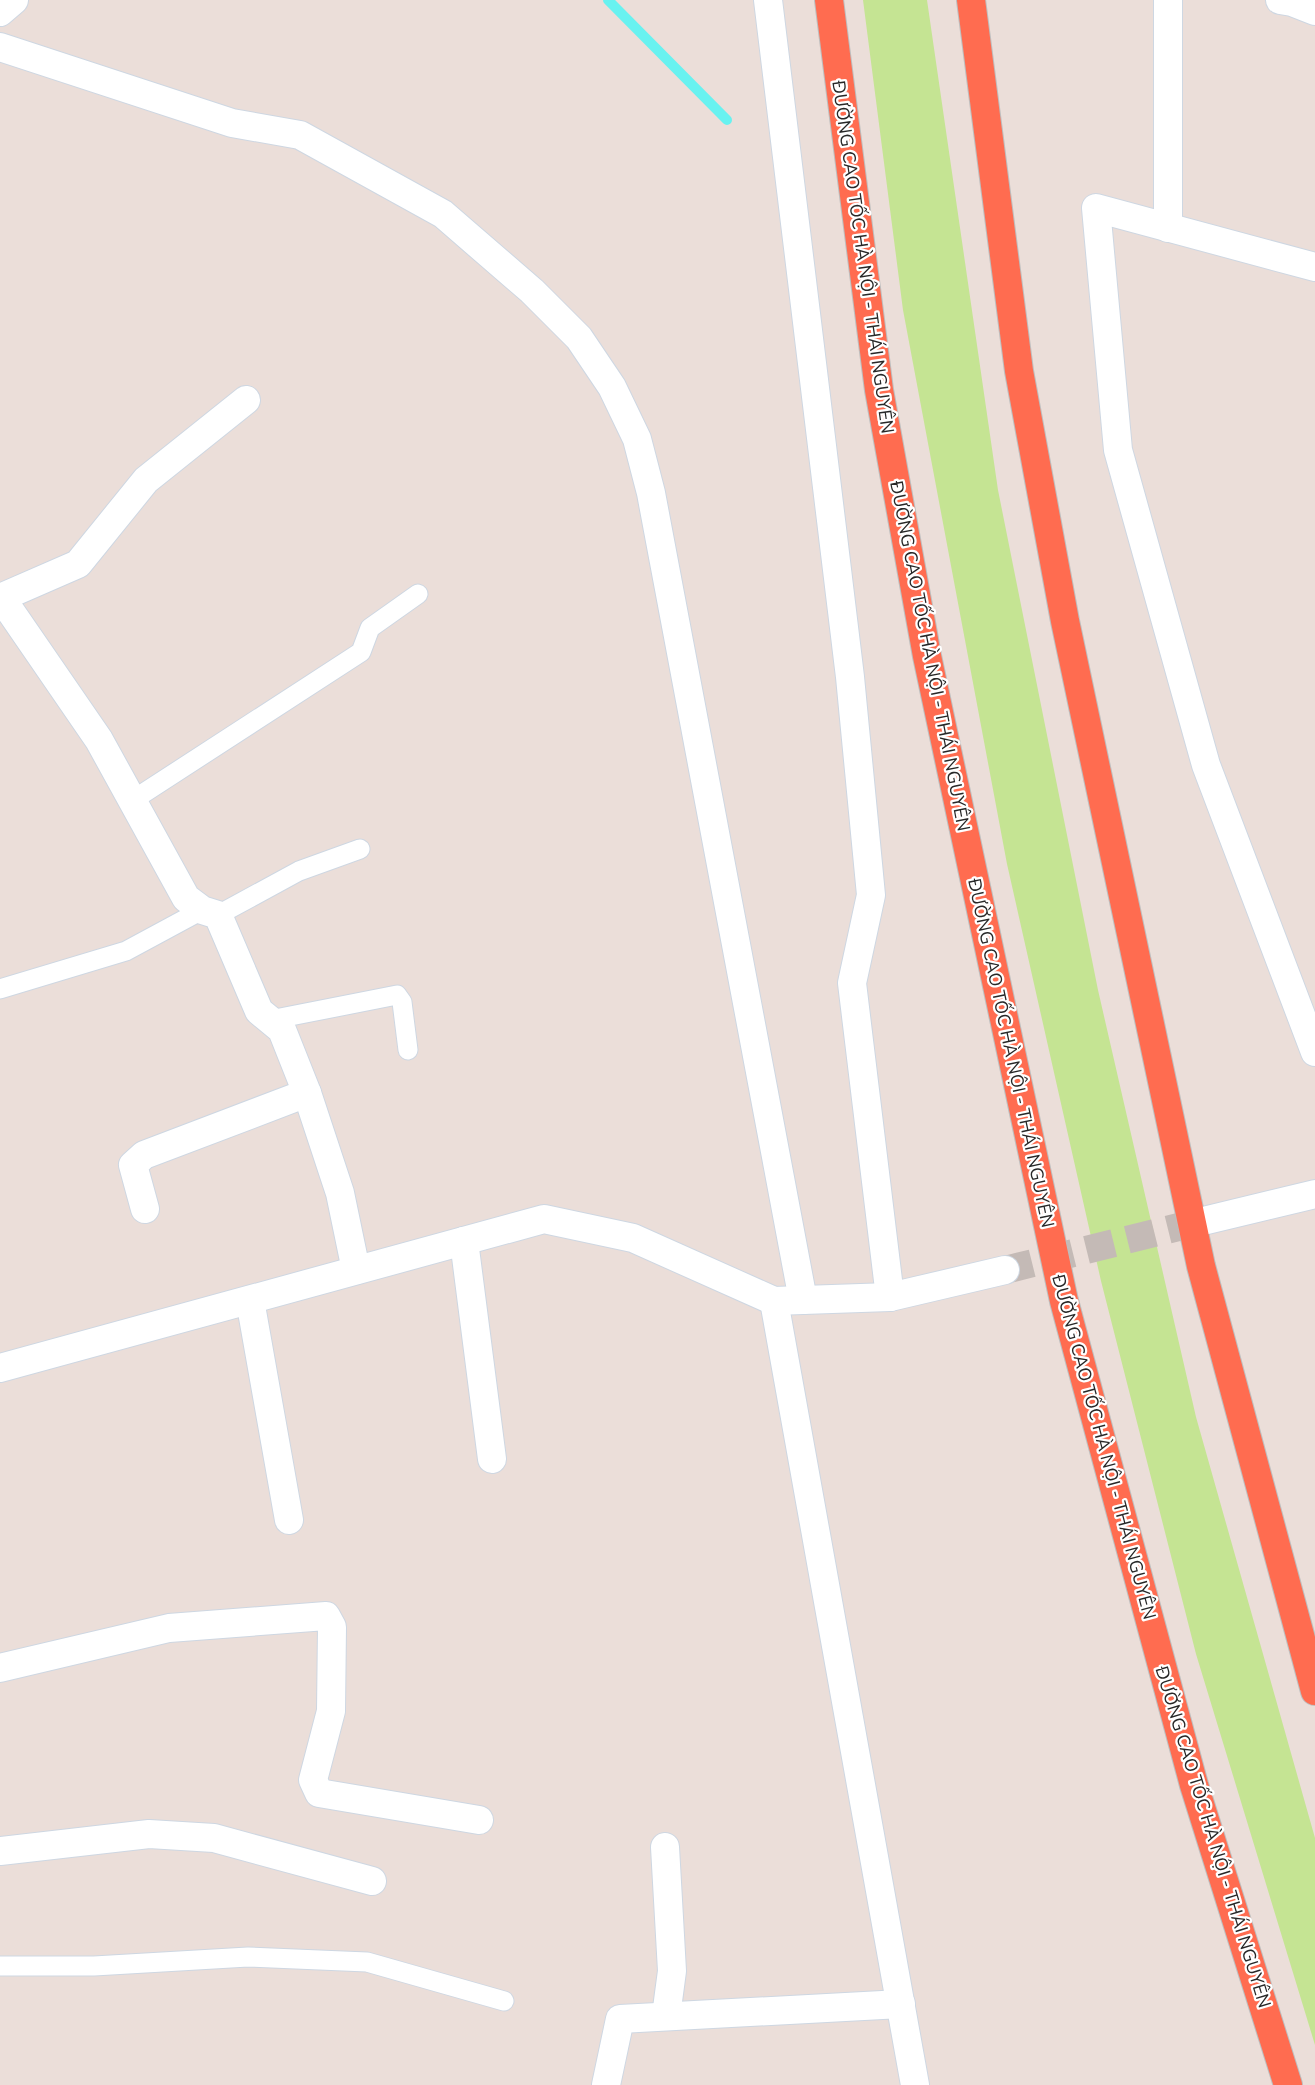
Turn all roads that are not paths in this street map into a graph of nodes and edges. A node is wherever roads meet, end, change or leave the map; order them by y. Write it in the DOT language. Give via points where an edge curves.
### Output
graph roads {
  1 [pos="14,0"];
  2 [pos="768,0"];
  3 [pos="829,0"];
  4 [pos="972,0"];
  5 [pos="1168,0"];
  6 [pos="1280,0"];
  7 [pos="1315,11"];
  8 [pos="0,12"];
  9 [pos="0,47"];
  10 [pos="1168,228"];
  11 [pos="1315,266"];
  12 [pos="246,400"];
  13 [pos="418,594"];
  14 [pos="0,598"];
  15 [pos="0,603"];
  16 [pos="133,800"];
  17 [pos="360,848"];
  18 [pos="210,913"];
  19 [pos="0,989"];
  20 [pos="270,1020"];
  21 [pos="408,1050"];
  22 [pos="1315,1052"];
  23 [pos="307,1093"];
  24 [pos="1315,1194"];
  25 [pos="145,1209"];
  26 [pos="1199,1222"];
  27 [pos="464,1240"];
  28 [pos="356,1270"];
  29 [pos="1005,1270"];
  30 [pos="890,1297"];
  31 [pos="250,1300"];
  32 [pos="804,1300"];
  33 [pos="774,1301"];
  34 [pos="0,1368"];
  35 [pos="492,1459"];
  36 [pos="289,1520"];
  37 [pos="0,1668"];
  38 [pos="1315,1691"];
  39 [pos="479,1820"];
  40 [pos="665,1847"];
  41 [pos="0,1851"];
  42 [pos="372,1881"];
  43 [pos="0,1966"];
  44 [pos="504,2001"];
  45 [pos="901,2004"];
  46 [pos="666,2016"];
  47 [pos="606,2085"];
  48 [pos="916,2085"];
  49 [pos="1288,2085"];
  1 -- 8 [label="street"];
  2 -- 30 [label="street" via="850,677 871,895 852,983"];
  3 -- 49 [label="highway, ĐƯỜNG CAO TỐC HÀ NỘI - THÁI NGUYÊN" via="880,400 927,656 1064,1301 1194,1785"];
  4 -- 38 [label="highway" via="1019,371 1065,621 1201,1266"];
  5 -- 10 [label="street"];
  6 -- 7 [label="street"];
  9 -- 32 [label="street" via="232,123 300,135 443,214 532,290 579,338 612,387 637,439 651,493"];
  10 -- 11 [label="street"];
  10 -- 22 [label="street" via="1096,208 1118,450 1206,765"];
  12 -- 14 [label="street" via="146,480 78,564"];
  13 -- 16 [label="lane" via="370,628 361,652"];
  15 -- 16 [label="street" via="11,612 99,740"];
  16 -- 18 [label="street" via="186,898"];
  17 -- 18 [label="lane" via="299,870"];
  18 -- 19 [label="lane" via="126,951"];
  18 -- 20 [label="street" via="259,1012"];
  20 -- 21 [label="lane" via="397,995 402,1002"];
  20 -- 23 [label="street" via="282,1030"];
  23 -- 25 [label="street" via="144,1155 133,1165"];
  23 -- 28 [label="street" via="340,1193"];
  24 -- 26 [label="street"];
  27 -- 28 [label="street"];
  27 -- 33 [label="street" via="544,1219 633,1238"];
  27 -- 35 [label="street"];
  28 -- 31 [label="street"];
  29 -- 30 [label="street"];
  30 -- 32 [label="street"];
  31 -- 34 [label="street"];
  31 -- 36 [label="street"];
  32 -- 33 [label="street"];
  33 -- 45 [label="street"];
  37 -- 39 [label="street" via="169,1628 326,1616 332,1627 331,1711 313,1780 319,1793"];
  40 -- 46 [label="street" via="672,1971"];
  41 -- 42 [label="street" via="149,1834 205,1838"];
  43 -- 44 [label="lane" via="94,1966 248,1956 367,1962"];
  45 -- 46 [label="street"];
  45 -- 48 [label="street"];
  46 -- 47 [label="street" via="620,2019"];
}
